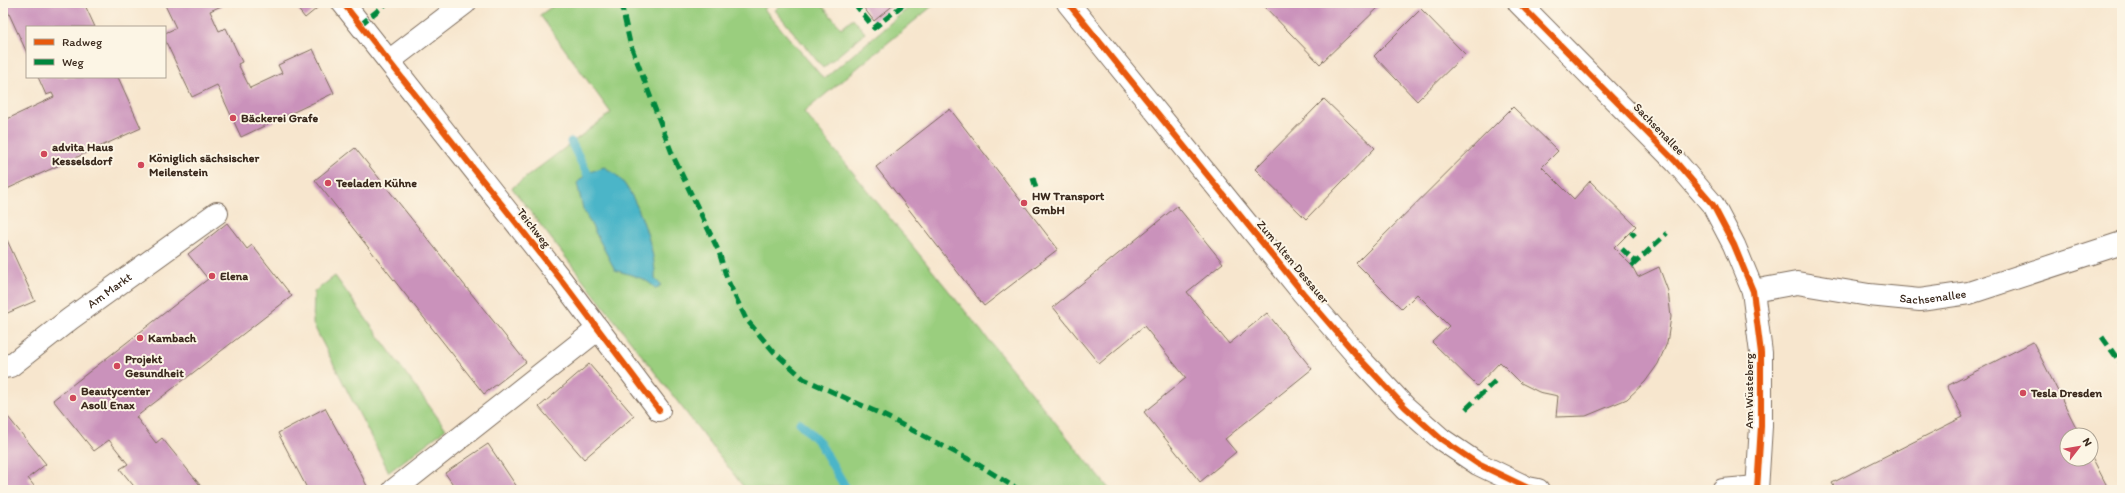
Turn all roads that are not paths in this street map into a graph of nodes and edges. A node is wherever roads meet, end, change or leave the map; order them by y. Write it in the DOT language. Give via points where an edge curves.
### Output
graph roads {
  1 [pos="343,3"];
  2 [pos="465,3"];
  3 [pos="1068,3"];
  4 [pos="1519,3"];
  5 [pos="389,61"];
  6 [pos="217,213"];
  7 [pos="2122,243"];
  8 [pos="1753,291"];
  9 [pos="598,329"];
  10 [pos="3,367"];
  11 [pos="659,410"];
  12 [pos="1756,489"];
  13 [pos="394,490"];
  14 [pos="1538,490"];
  15 [pos="1723,490"];
  1 -- 5 [label="street, Teichweg"];
  2 -- 5 [label="street"];
  3 -- 14 [label="street, Zum Alten Dessauer" via="1303,293 1405,407 1441,439 1478,464 1528,488"];
  4 -- 8 [label="street, Sachsenallee" via="1676,162 1713,205 1734,245"];
  5 -- 9 [label="street, Teichweg"];
  6 -- 10 [label="street, Am Markt" via="70,319 10,366"];
  7 -- 8 [label="street, Sachsenallee" via="1969,293 1920,300 1869,295 1797,283"];
  8 -- 12 [label="street, Am Wüsteberg" via="1761,353"];
  9 -- 11 [label="street, Teichweg"];
  9 -- 13 [label="street"];
  12 -- 15 [label="street"];
}
